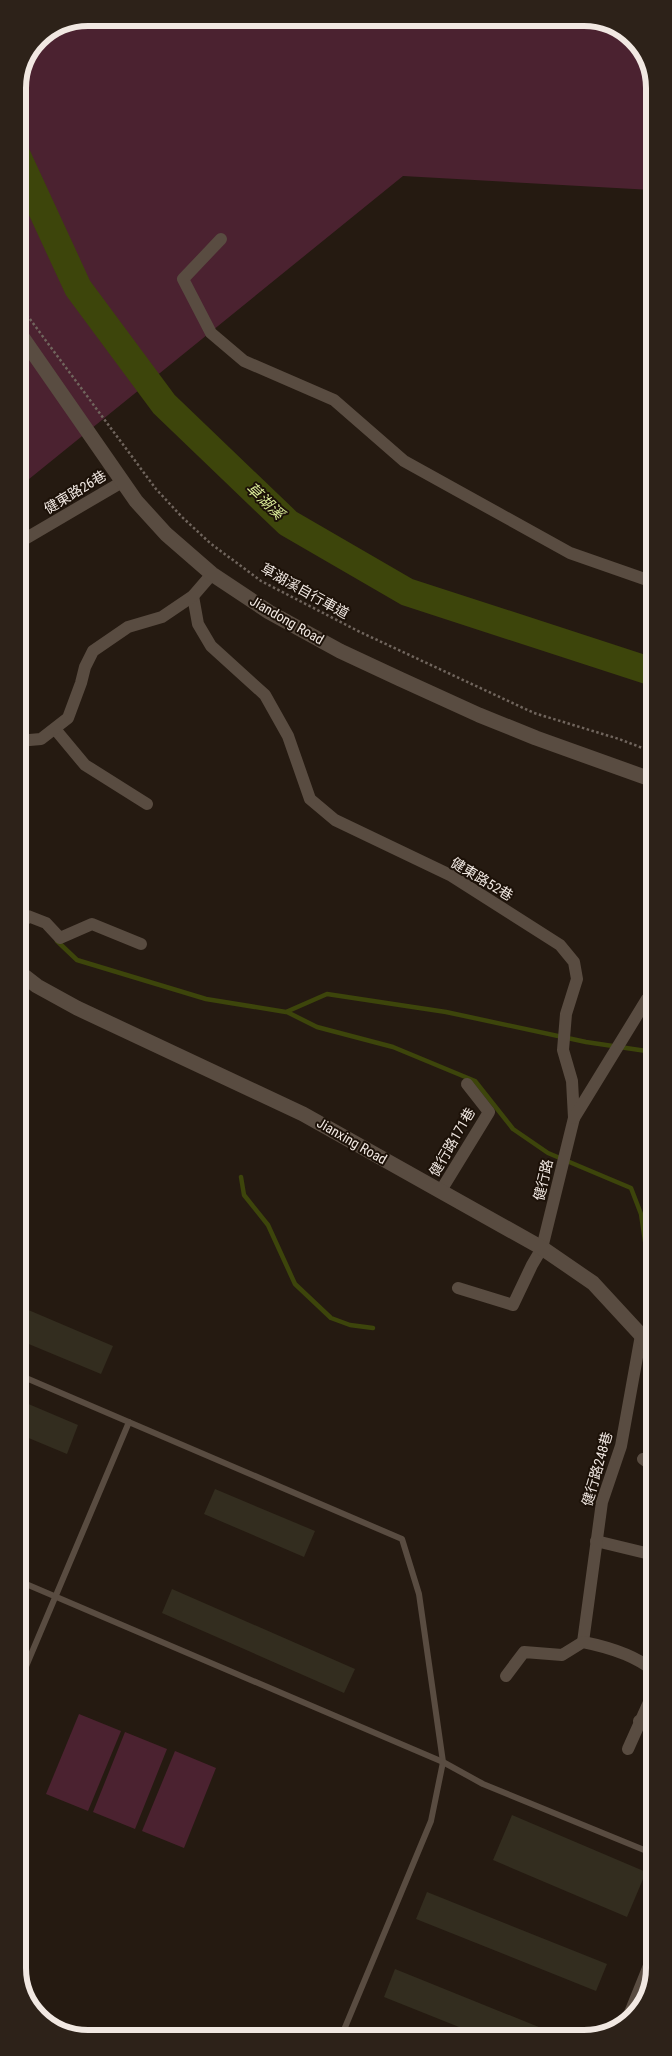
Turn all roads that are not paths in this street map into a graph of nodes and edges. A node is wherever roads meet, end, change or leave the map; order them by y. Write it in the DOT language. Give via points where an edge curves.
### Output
graph roads {
  1 [pos="221,239"];
  2 [pos="26,343"];
  3 [pos="122,482"];
  4 [pos="26,538"];
  5 [pos="212,574"];
  6 [pos="646,580"];
  7 [pos="193,596"];
  8 [pos="55,729"];
  9 [pos="26,740"];
  10 [pos="646,777"];
  11 [pos="147,804"];
  12 [pos="26,918"];
  13 [pos="141,944"];
  14 [pos="26,977"];
  15 [pos="646,1001"];
  16 [pos="467,1084"];
  17 [pos="574,1118"];
  18 [pos="440,1192"];
  19 [pos="542,1248"];
  20 [pos="458,1288"];
  21 [pos="641,1336"];
  22 [pos="646,1343"];
  23 [pos="26,1378"];
  24 [pos="129,1422"];
  25 [pos="643,1459"];
  26 [pos="646,1461"];
  27 [pos="596,1541"];
  28 [pos="646,1553"];
  29 [pos="26,1584"];
  30 [pos="56,1597"];
  31 [pos="583,1642"];
  32 [pos="646,1665"];
  33 [pos="26,1669"];
  34 [pos="506,1676"];
  35 [pos="646,1708"];
  36 [pos="639,1722"];
  37 [pos="646,1725"];
  38 [pos="628,1749"];
  39 [pos="443,1762"];
  40 [pos="646,1851"];
  41 [pos="646,1965"];
  42 [pos="627,2013"];
  43 [pos="344,2030"];
  1 -- 6 [label="street" via="183,278 211,333 244,361 334,400 404,461 570,553"];
  2 -- 3 [label="street, Jiandong Road"];
  3 -- 4 [label="street, 健東路26巷"];
  3 -- 5 [label="street, Jiandong Road" via="166,534"];
  5 -- 7 [label="street"];
  5 -- 10 [label="street, Jiandong Road" via="277,616 409,683 536,738"];
  7 -- 8 [label="street" via="162,617 128,628 93,651 68,718"];
  7 -- 17 [label="street, 健東路52巷" via="198,624 211,646 265,695 288,736 310,799 335,820 450,876 560,945 574,962 577,979 566,1014 563,1050 572,1081"];
  8 -- 9 [label="street" via="42,738"];
  8 -- 11 [label="street" via="85,765"];
  12 -- 13 [label="street" via="28,916 46,923 60,938 92,924"];
  14 -- 18 [label="street, Jianxing Road" via="65,1002 303,1114"];
  15 -- 17 [label="street"];
  16 -- 18 [label="street, 健行路171巷" via="489,1112"];
  17 -- 19 [label="street, 健行路"];
  18 -- 19 [label="street, Jianxing Road"];
  19 -- 20 [label="street, 健行路" via="513,1305"];
  19 -- 21 [label="street, Jianxing Road" via="594,1283"];
  21 -- 22 [label="street, Jianxing Road"];
  21 -- 27 [label="street, 健行路248巷" via="621,1446 602,1502"];
  23 -- 24 [label="lane"];
  24 -- 30 [label="lane"];
  24 -- 39 [label="lane" via="402,1539 419,1594"];
  25 -- 26 [label="street"];
  27 -- 28 [label="street"];
  27 -- 31 [label="street, 健行路248巷"];
  29 -- 30 [label="lane"];
  30 -- 33 [label="lane"];
  30 -- 39 [label="lane"];
  31 -- 32 [label="street" via="608,1647"];
  31 -- 34 [label="street" via="562,1655 524,1652"];
  35 -- 36 [label="street"];
  36 -- 37 [label="street"];
  36 -- 38 [label="street"];
  39 -- 40 [label="lane" via="483,1784"];
  39 -- 43 [label="lane" via="431,1821"];
  41 -- 42 [label="lane"];
}
